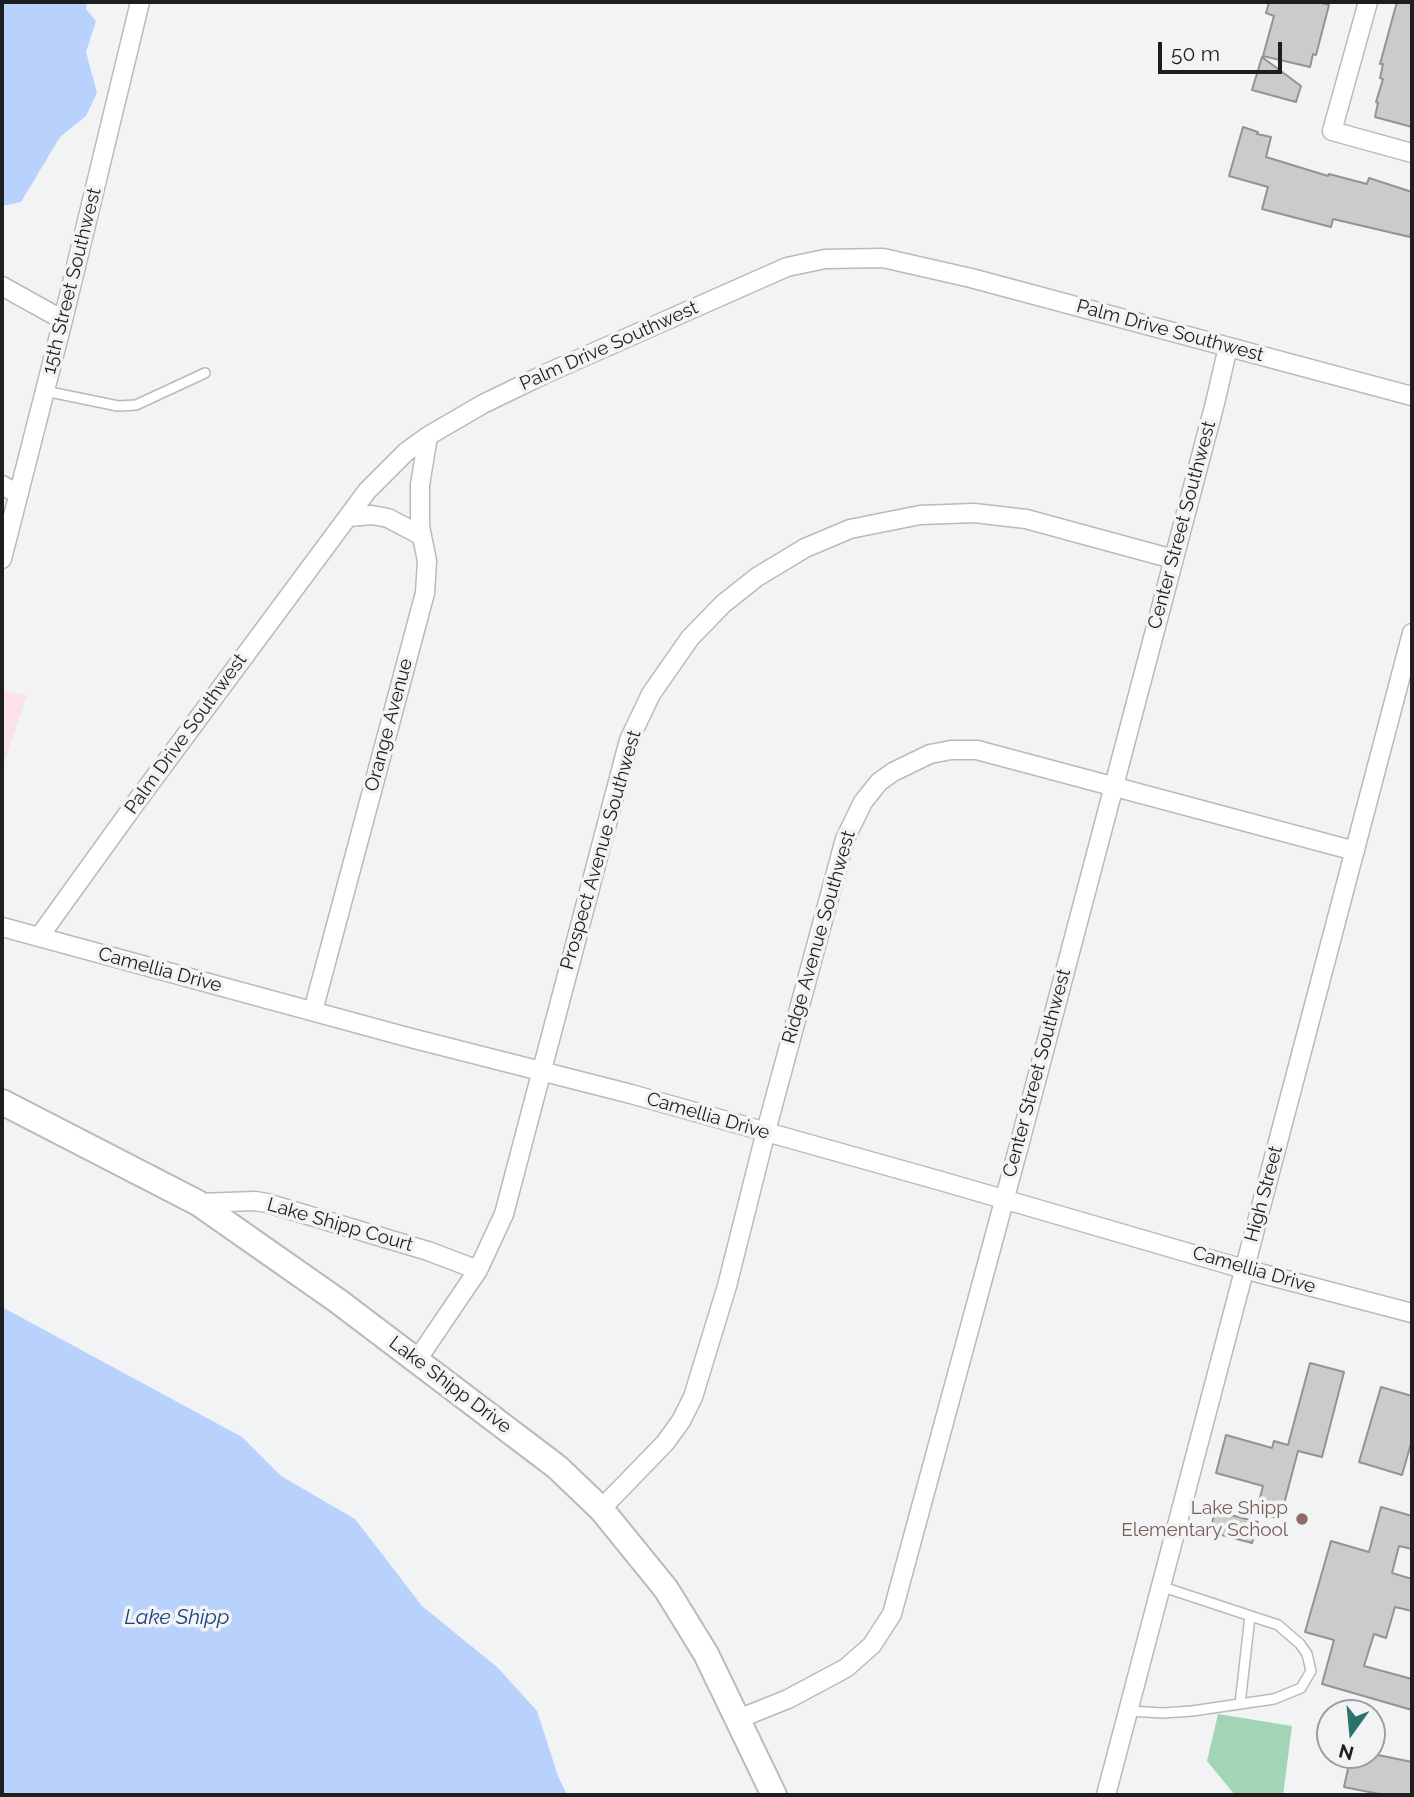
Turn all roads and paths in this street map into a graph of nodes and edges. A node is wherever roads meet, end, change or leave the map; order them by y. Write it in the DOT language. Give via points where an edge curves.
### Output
graph roads {
  1 [pos="140,2"];
  2 [pos="1368,2"];
  3 [pos="1412,153"];
  4 [pos="2,286"];
  5 [pos="63,320"];
  6 [pos="1228,347"];
  7 [pos="205,373"];
  8 [pos="45,391"];
  9 [pos="1412,396"];
  10 [pos="428,436"];
  11 [pos="2,485"];
  12 [pos="18,494"];
  13 [pos="349,517"];
  14 [pos="422,536"];
  15 [pos="2,559"];
  16 [pos="1173,559"];
  17 [pos="1412,634"];
  18 [pos="1112,785"];
  19 [pos="1355,850"];
  20 [pos="2,927"];
  21 [pos="39,937"];
  22 [pos="313,1011"];
  23 [pos="541,1071"];
  24 [pos="2,1102"];
  25 [pos="765,1131"];
  26 [pos="1003,1199"];
  27 [pos="198,1203"];
  28 [pos="1244,1269"];
  29 [pos="478,1270"];
  30 [pos="1412,1313"];
  31 [pos="417,1360"];
  32 [pos="601,1510"];
  33 [pos="1160,1586"];
  34 [pos="1250,1616"];
  35 [pos="1240,1704"];
  36 [pos="1128,1711"];
  37 [pos="738,1719"];
  38 [pos="774,1795"];
  39 [pos="1107,1795"];
  1 -- 5 [label="street, 15th Street Southwest"];
  2 -- 3 [label="street" via="1332,131"];
  4 -- 5 [label="street"];
  5 -- 8 [label="street, 15th Street Southwest"];
  6 -- 9 [label="street, Palm Drive Southwest"];
  6 -- 10 [label="street, Palm Drive Southwest" via="883,258 825,259 787,267 681,313 496,398"];
  6 -- 16 [label="street, Center Street Southwest"];
  7 -- 8 [label="lane" via="136,405 118,406"];
  8 -- 12 [label="street, 15th Street Southwest"];
  10 -- 13 [label="street, Palm Drive Southwest" via="387,469"];
  10 -- 14 [label="street, Orange Avenue" via="420,485"];
  11 -- 12 [label="street"];
  12 -- 15 [label="street, 15th Street Southwest"];
  13 -- 14 [label="street" via="372,514 388,518"];
  13 -- 21 [label="street, Palm Drive Southwest"];
  14 -- 22 [label="street, Orange Avenue" via="427,561 425,593"];
  16 -- 18 [label="street, Center Street Southwest"];
  16 -- 23 [label="street, Prospect Avenue Southwest" via="1026,519 974,513 920,515 826,538 776,565 731,598 690,638 667,669 629,740"];
  17 -- 19 [label="street, High Street"];
  18 -- 19 [label="street, Ridge Avenue Southwest"];
  18 -- 25 [label="street, Ridge Avenue Southwest" via="964,749 930,754 880,782 863,802 845,839"];
  18 -- 26 [label="street, Center Street Southwest"];
  19 -- 28 [label="street, High Street"];
  20 -- 21 [label="street, Camellia Drive"];
  21 -- 22 [label="street, Camellia Drive"];
  22 -- 23 [label="street, Camellia Drive"];
  23 -- 25 [label="street, Camellia Drive"];
  23 -- 29 [label="street, Prospect Avenue Southwest" via="504,1214"];
  24 -- 27 [label="street, Lake Shipp Drive"];
  25 -- 26 [label="street, Camellia Drive"];
  25 -- 32 [label="street, Ridge Avenue Southwest" via="693,1397 665,1443"];
  26 -- 28 [label="street, Camellia Drive"];
  26 -- 37 [label="street, Center Street Southwest" via="892,1614 872,1645 846,1668"];
  27 -- 29 [label="street, Lake Shipp Court" via="267,1203"];
  27 -- 31 [label="street, Lake Shipp Drive"];
  28 -- 30 [label="street, Camellia Drive"];
  28 -- 33 [label="street, High Street"];
  29 -- 31 [label="street, Prospect Avenue Southwest"];
  31 -- 32 [label="street, Lake Shipp Drive" via="556,1467"];
  32 -- 37 [label="street, Lake Shipp Drive" via="666,1589"];
  33 -- 34 [label="lane"];
  33 -- 36 [label="street, High Street"];
  34 -- 35 [label="lane"];
  34 -- 35 [label="lane" via="1278,1625 1300,1644 1311,1671 1301,1688 1274,1699"];
  35 -- 36 [label="lane" via="1163,1713"];
  36 -- 39 [label="street, High Street"];
  37 -- 38 [label="street, Lake Shipp Drive"];
}
